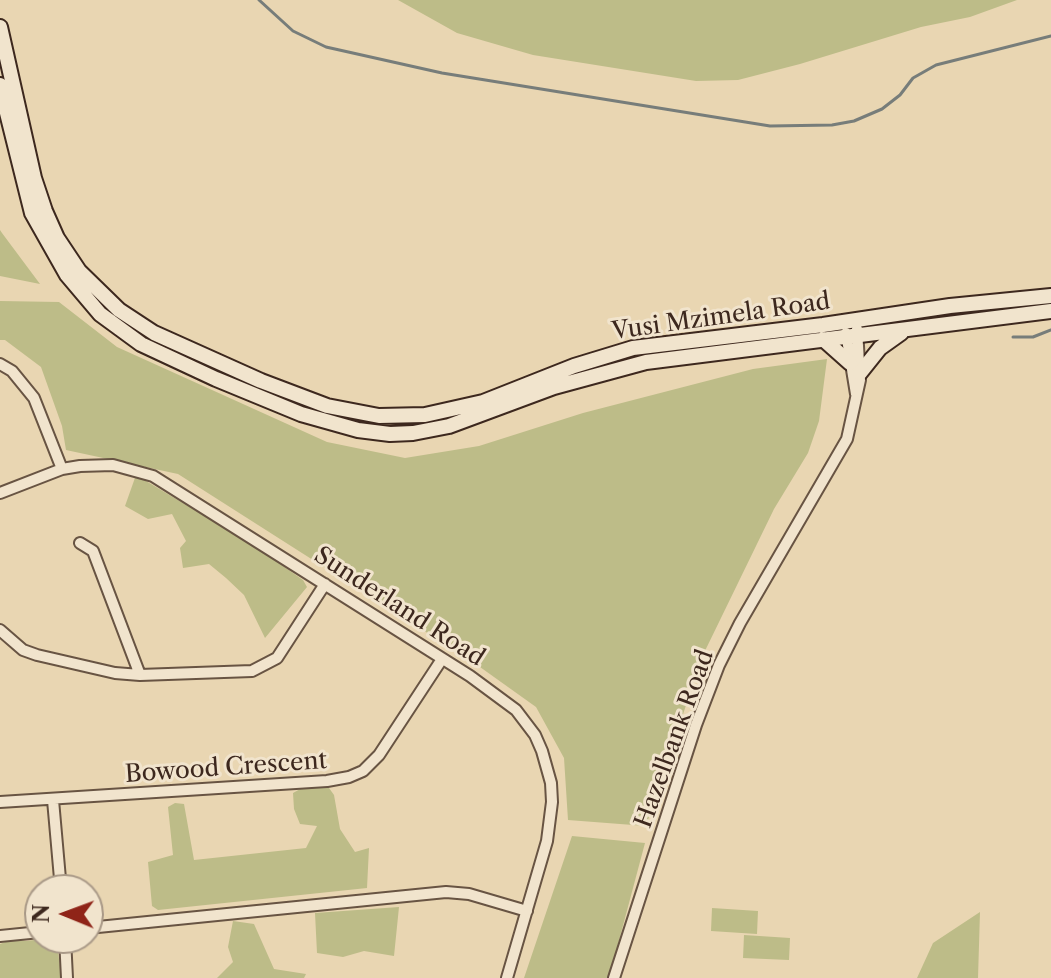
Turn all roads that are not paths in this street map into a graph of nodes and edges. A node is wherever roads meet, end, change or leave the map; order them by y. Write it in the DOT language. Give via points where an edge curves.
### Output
graph roads {
  1 [pos="0,27"];
  2 [pos="0,85"];
  3 [pos="1051,296"];
  4 [pos="1051,311"];
  5 [pos="851,328"];
  6 [pos="909,329"];
  7 [pos="823,339"];
  8 [pos="0,364"];
  9 [pos="855,368"];
  10 [pos="62,469"];
  11 [pos="0,493"];
  12 [pos="80,543"];
  13 [pos="325,584"];
  14 [pos="0,630"];
  15 [pos="442,659"];
  16 [pos="140,675"];
  17 [pos="53,800"];
  18 [pos="0,802"];
  19 [pos="60,874"];
  20 [pos="527,911"];
  21 [pos="104,926"];
  22 [pos="24,934"];
  23 [pos="0,936"];
  24 [pos="66,954"];
  25 [pos="67,978"];
  26 [pos="507,978"];
  27 [pos="614,978"];
  1 -- 5 [label="main road, Vusi Mzimela Road" via="41,200 79,271 119,310 154,333 305,399 379,416 425,415 483,402 633,348"];
  2 -- 7 [label="main road, Vusi Mzimela Road" via="32,213 67,275 100,314 141,344 323,421 358,430 413,433 646,362"];
  3 -- 5 [label="main road, Vusi Mzimela Road" via="950,306"];
  4 -- 6 [label="main road, Vusi Mzimela Road"];
  5 -- 6 [label="main road, Vusi Mzimela Road"];
  5 -- 7 [label="main road, Vusi Mzimela Road"];
  5 -- 9 [label="street, Hazelbank Road"];
  6 -- 9 [label="main road"];
  7 -- 9 [label="main road"];
  8 -- 10 [label="street" via="34,398"];
  9 -- 27 [label="street, Hazelbank Road" via="852,421 839,455 719,665"];
  10 -- 11 [label="street, Sunderland Road"];
  10 -- 13 [label="street, Sunderland Road" via="113,465 153,476"];
  12 -- 16 [label="street" via="93,551"];
  13 -- 15 [label="street, Sunderland Road"];
  13 -- 16 [label="street" via="285,648 266,666 236,673"];
  14 -- 16 [label="street" via="37,655"];
  15 -- 17 [label="street, Bowood Crescent" via="379,755 349,777"];
  15 -- 20 [label="street, Sunderland Road" via="516,710 535,735 548,767 551,817"];
  17 -- 18 [label="street, Bowood Crescent"];
  17 -- 19 [label="street"];
  20 -- 21 [label="street" via="446,892"];
  20 -- 26 [label="street, Sunderland Road"];
  22 -- 23 [label="street"];
  24 -- 25 [label="street"];
}
